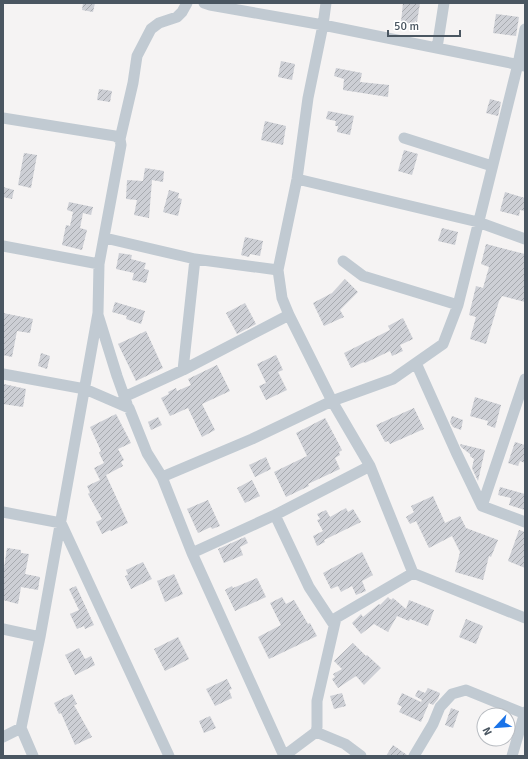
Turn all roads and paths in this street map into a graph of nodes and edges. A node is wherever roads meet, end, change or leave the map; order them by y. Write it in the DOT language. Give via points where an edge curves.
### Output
graph roads {
  1 [pos="187,3"];
  2 [pos="204,3"];
  3 [pos="326,3"];
  4 [pos="444,3"];
  5 [pos="323,25"];
  6 [pos="525,29"];
  7 [pos="437,48"];
  8 [pos="521,65"];
  9 [pos="3,118"];
  10 [pos="404,138"];
  11 [pos="120,139"];
  12 [pos="492,166"];
  13 [pos="298,179"];
  14 [pos="478,222"];
  15 [pos="104,238"];
  16 [pos="525,239"];
  17 [pos="3,246"];
  18 [pos="195,260"];
  19 [pos="343,261"];
  20 [pos="99,264"];
  21 [pos="278,270"];
  22 [pos="458,305"];
  23 [pos="98,313"];
  24 [pos="289,315"];
  25 [pos="416,363"];
  26 [pos="183,370"];
  27 [pos="3,374"];
  28 [pos="525,380"];
  29 [pos="85,390"];
  30 [pos="124,397"];
  31 [pos="332,401"];
  32 [pos="129,408"];
  33 [pos="370,466"];
  34 [pos="162,477"];
  35 [pos="482,506"];
  36 [pos="3,512"];
  37 [pos="275,515"];
  38 [pos="525,522"];
  39 [pos="61,523"];
  40 [pos="192,553"];
  41 [pos="413,573"];
  42 [pos="525,618"];
  43 [pos="334,624"];
  44 [pos="3,629"];
  45 [pos="40,637"];
  46 [pos="525,713"];
  47 [pos="21,728"];
  48 [pos="316,732"];
  49 [pos="3,737"];
  50 [pos="33,756"];
  51 [pos="168,756"];
  52 [pos="361,756"];
  53 [pos="414,756"];
  54 [pos="512,756"];
  1 -- 11 [label="street" via="177,17 159,23 151,29 137,56"];
  2 -- 5 [label="street"];
  3 -- 5 [label="street"];
  4 -- 7 [label="street"];
  5 -- 7 [label="street"];
  5 -- 13 [label="street" via="308,98"];
  6 -- 8 [label="street"];
  7 -- 8 [label="street"];
  8 -- 12 [label="street"];
  9 -- 11 [label="street" via="116,136"];
  10 -- 12 [label="street"];
  11 -- 15 [label="street"];
  12 -- 14 [label="street"];
  13 -- 14 [label="street"];
  13 -- 21 [label="street"];
  14 -- 16 [label="street"];
  14 -- 22 [label="street"];
  15 -- 18 [label="street"];
  15 -- 20 [label="street"];
  17 -- 20 [label="street"];
  18 -- 21 [label="street"];
  18 -- 26 [label="street"];
  19 -- 22 [label="street" via="364,276"];
  20 -- 23 [label="street"];
  21 -- 24 [label="street" via="282,298"];
  22 -- 25 [label="street" via="443,344"];
  23 -- 29 [label="street"];
  23 -- 30 [label="street"];
  24 -- 26 [label="street"];
  24 -- 31 [label="street"];
  25 -- 31 [label="street" via="393,378"];
  25 -- 35 [label="street"];
  26 -- 30 [label="street"];
  27 -- 29 [label="street"];
  28 -- 35 [label="street"];
  29 -- 32 [label="street"];
  29 -- 39 [label="street"];
  30 -- 32 [label="street"];
  31 -- 33 [label="street"];
  31 -- 34 [label="street" via="252,439"];
  32 -- 34 [label="street" via="147,453"];
  33 -- 37 [label="street"];
  33 -- 41 [label="street"];
  34 -- 40 [label="street"];
  35 -- 38 [label="street"];
  36 -- 39 [label="street"];
  37 -- 40 [label="street"];
  37 -- 43 [label="street" via="309,587"];
  39 -- 45 [label="street"];
  39 -- 51 [label="street"];
  40 -- 48 [label="street" via="284,756"];
  41 -- 42 [label="street"];
  41 -- 43 [label="street" via="336,618"];
  43 -- 48 [label="street" via="317,702"];
  44 -- 45 [label="street"];
  45 -- 47 [label="street"];
  46 -- 53 [label="street" via="466,690 452,694 440,707"];
  46 -- 54 [label="street"];
  47 -- 49 [label="street"];
  47 -- 50 [label="street"];
  48 -- 52 [label="street" via="345,744"];
}
